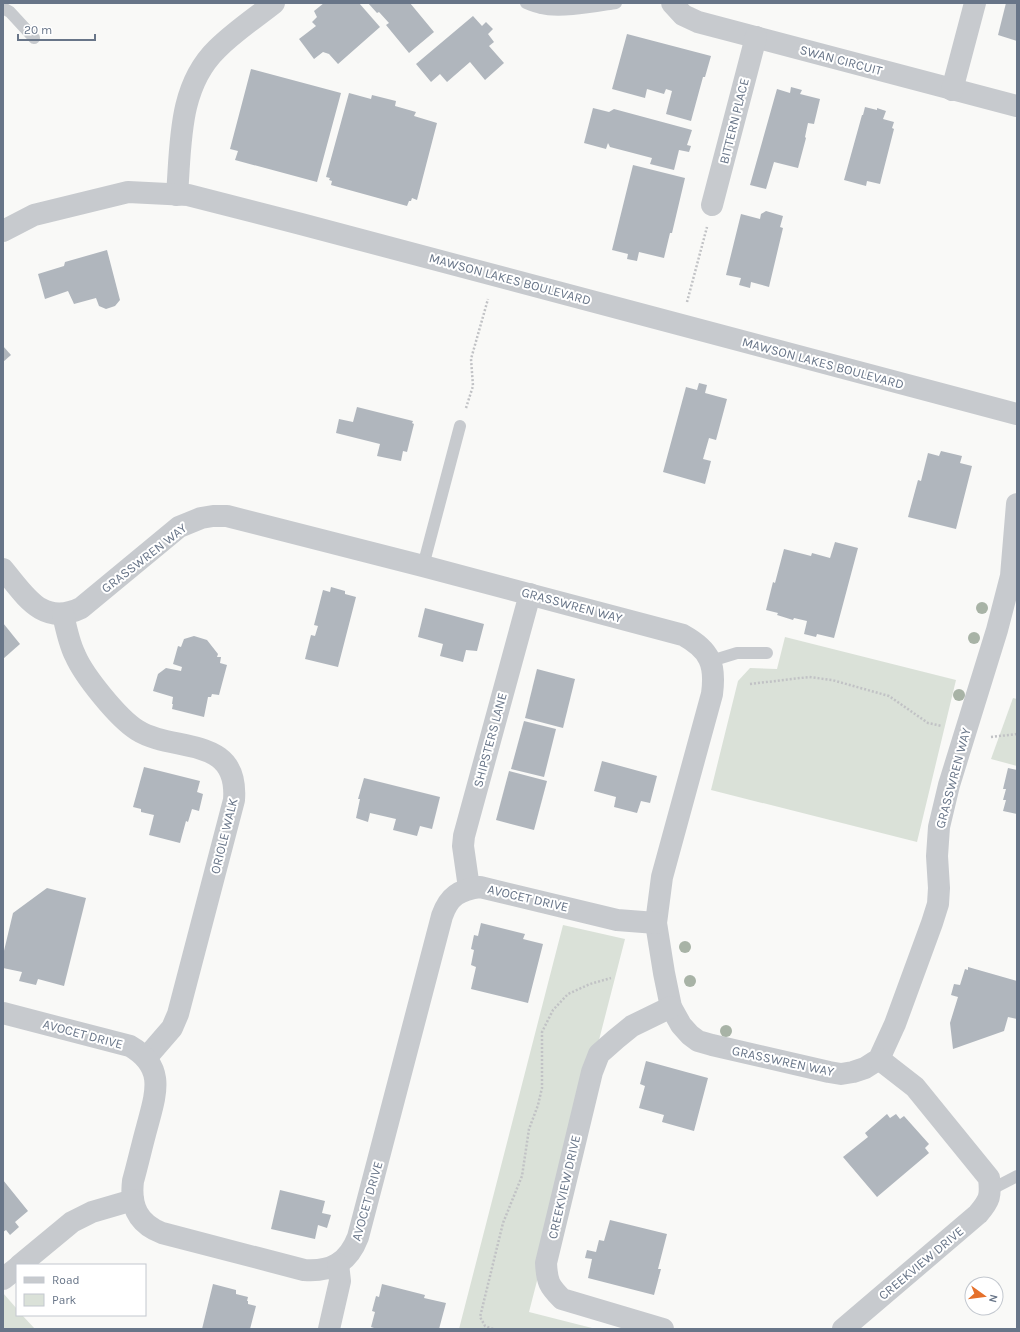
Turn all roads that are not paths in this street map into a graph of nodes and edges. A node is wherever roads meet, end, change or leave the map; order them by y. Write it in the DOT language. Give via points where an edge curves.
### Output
graph roads {
  1 [pos="274,3"];
  2 [pos="526,3"];
  3 [pos="616,3"];
  4 [pos="672,3"];
  5 [pos="975,3"];
  6 [pos="3,8"];
  7 [pos="756,37"];
  8 [pos="34,38"];
  9 [pos="952,90"];
  10 [pos="1017,106"];
  11 [pos="177,195"];
  12 [pos="712,206"];
  13 [pos="3,231"];
  14 [pos="1017,414"];
  15 [pos="460,426"];
  16 [pos="1017,504"];
  17 [pos="423,566"];
  18 [pos="3,569"];
  19 [pos="1014,571"];
  20 [pos="530,594"];
  21 [pos="63,614"];
  22 [pos="767,653"];
  23 [pos="710,661"];
  24 [pos="469,888"];
  25 [pos="656,923"];
  26 [pos="672,1007"];
  27 [pos="3,1013"];
  28 [pos="146,1058"];
  29 [pos="879,1059"];
  30 [pos="1017,1176"];
  31 [pos="990,1190"];
  32 [pos="133,1200"];
  33 [pos="21,1264"];
  34 [pos="338,1264"];
  35 [pos="16,1269"];
  36 [pos="3,1280"];
  37 [pos="329,1329"];
  38 [pos="663,1329"];
  39 [pos="843,1329"];
  1 -- 11 [label="street" via="217,49 196,76 184,111"];
  2 -- 3 [label="lane" via="556,9"];
  4 -- 7 [label="street, SWAN CIRCUIT" via="683,15 698,22"];
  5 -- 9 [label="street"];
  6 -- 8 [label="lane"];
  7 -- 9 [label="street, SWAN CIRCUIT"];
  7 -- 12 [label="street, BITTERN PLACE"];
  9 -- 10 [label="street, SWAN CIRCUIT"];
  11 -- 13 [label="street, MAWSON LAKES BOULEVARD" via="128,192 34,215"];
  11 -- 14 [label="street, MAWSON LAKES BOULEVARD" via="188,195 224,204"];
  15 -- 17 [label="lane"];
  16 -- 19 [label="street, GRASSWREN WAY"];
  17 -- 20 [label="street, GRASSWREN WAY"];
  17 -- 21 [label="street, GRASSWREN WAY" via="239,518 213,516 196,519 179,527 81,608"];
  18 -- 21 [label="street, GRASSWREN WAY" via="29,601 38,608 49,613"];
  19 -- 29 [label="street, GRASSWREN WAY" via="949,785 939,827 938,904 895,1024"];
  20 -- 23 [label="street, GRASSWREN WAY" via="683,635 703,648"];
  20 -- 24 [label="street, SHIPSTERS LANE" via="464,836"];
  21 -- 28 [label="street, ORIOLE WALK" via="74,655 80,666 124,720 147,735 206,750 228,768 233,780 234,800 178,1014 172,1028"];
  22 -- 23 [label="lane" via="737,653"];
  23 -- 25 [label="street, GRASSWREN WAY" via="714,678 712,694 662,877"];
  24 -- 25 [label="street, AVOCET DRIVE" via="491,888 617,920"];
  24 -- 34 [label="street, AVOCET DRIVE" via="453,897 442,916 358,1237 348,1256"];
  25 -- 26 [label="street, GRASSWREN WAY"];
  26 -- 29 [label="street, GRASSWREN WAY" via="681,1025 690,1035 698,1041 712,1045 841,1074 865,1068"];
  26 -- 38 [label="street, CREEKVIEW DRIVE" via="632,1026 599,1054 592,1072 546,1263 550,1287 562,1299"];
  27 -- 28 [label="street, AVOCET DRIVE" via="130,1046"];
  28 -- 32 [label="street, AVOCET DRIVE" via="154,1075 156,1092 133,1182"];
  29 -- 31 [label="street" via="915,1087 929,1102 989,1178"];
  30 -- 31 [label="lane"];
  31 -- 39 [label="street, CREEKVIEW DRIVE" via="988,1203 978,1214"];
  32 -- 33 [label="street" via="92,1212 72,1222"];
  32 -- 34 [label="street, AVOCET DRIVE" via="137,1214 145,1223 162,1233 304,1270 328,1269"];
  34 -- 37 [label="street" via="340,1281"];
  35 -- 36 [label="street"];
}
